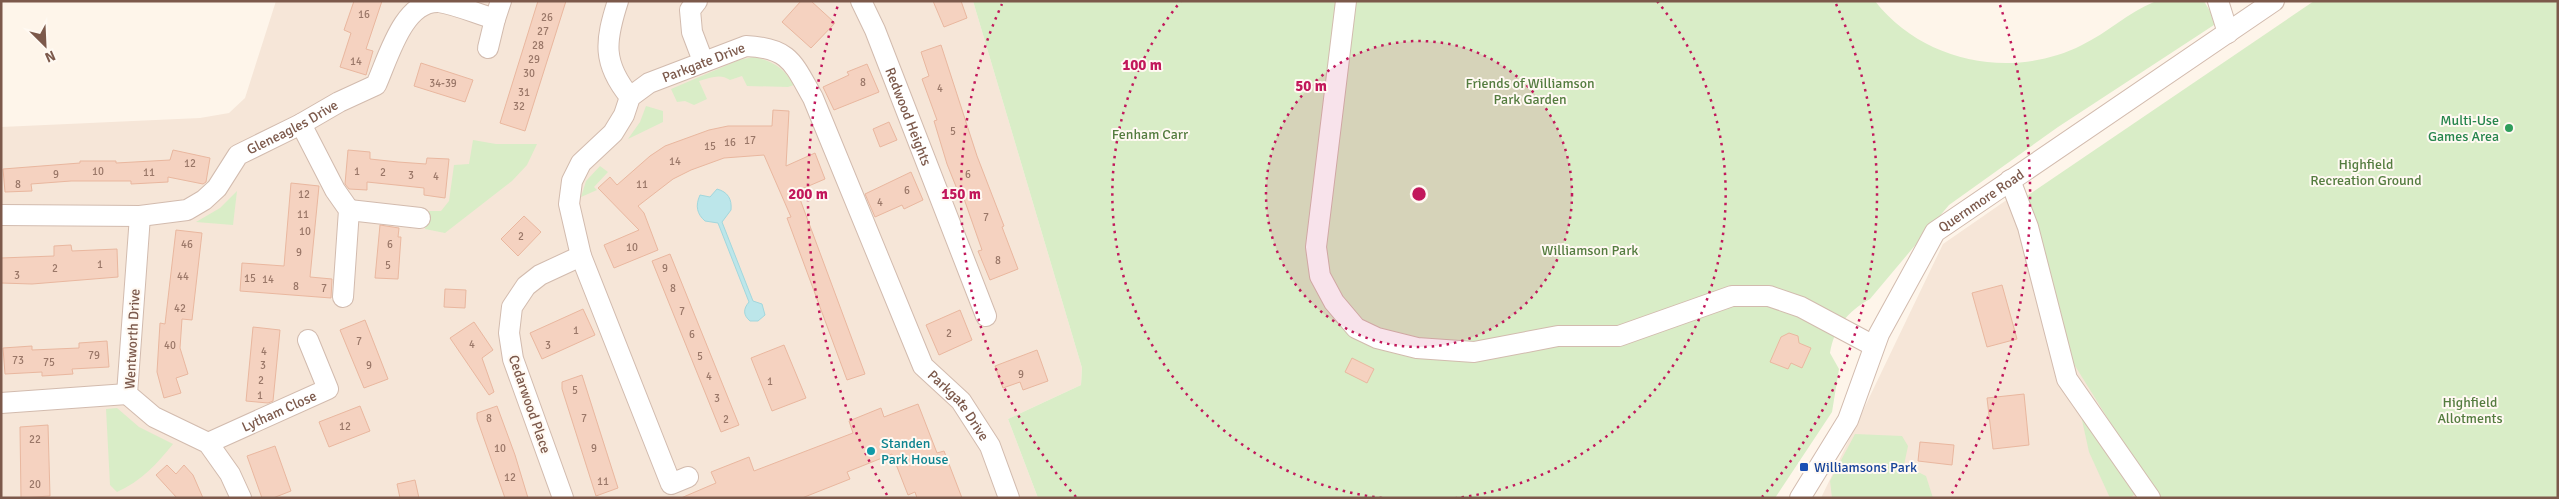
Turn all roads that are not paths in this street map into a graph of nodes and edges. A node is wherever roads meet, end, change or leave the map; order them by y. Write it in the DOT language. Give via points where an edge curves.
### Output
graph roads {
  1 [pos="618,1"];
  2 [pos="697,1"];
  3 [pos="861,1"];
  4 [pos="1346,1"];
  5 [pos="2218,1"];
  6 [pos="2274,1"];
  7 [pos="498,10"];
  8 [pos="2228,33"];
  9 [pos="488,48"];
  10 [pos="703,61"];
  11 [pos="630,97"];
  12 [pos="301,124"];
  13 [pos="2010,180"];
  14 [pos="349,210"];
  15 [pos="1,215"];
  16 [pos="140,216"];
  17 [pos="420,218"];
  18 [pos="580,256"];
  19 [pos="343,297"];
  20 [pos="986,316"];
  21 [pos="308,340"];
  22 [pos="1874,346"];
  23 [pos="127,394"];
  24 [pos="1,403"];
  25 [pos="208,443"];
  26 [pos="688,477"];
  27 [pos="241,498"];
  28 [pos="563,498"];
  29 [pos="1009,498"];
  30 [pos="1800,498"];
  31 [pos="2150,498"];
  1 -- 11 [label="street" via="608,32 609,58 618,82"];
  2 -- 10 [label="street" via="690,10 692,32"];
  3 -- 20 [label="street, Redwood Heights" via="876,30"];
  4 -- 22 [label="street" via="1316,247 1320,276 1334,302 1356,328 1377,338 1417,348 1474,352 1558,336 1619,336 1732,296 1769,296 1801,307"];
  5 -- 8 [label="street"];
  6 -- 8 [label="street, Quernmore Road"];
  7 -- 9 [label="street, Gleneagles Drive"];
  7 -- 12 [label="street, Gleneagles Drive" via="438,2 422,4 406,17 376,85"];
  8 -- 13 [label="street, Quernmore Road"];
  10 -- 11 [label="street, Parkgate Drive" via="649,82"];
  10 -- 29 [label="street, Parkgate Drive" via="746,46 777,51 792,61 813,98 923,366 961,401 990,446"];
  11 -- 18 [label="street" via="613,133 581,162 572,180 569,204"];
  12 -- 14 [label="street"];
  12 -- 16 [label="street, Gleneagles Drive" via="238,155 217,188 187,210"];
  13 -- 22 [label="street, Quernmore Road" via="1935,232"];
  13 -- 31 [label="street" via="2028,226 2068,379"];
  14 -- 17 [label="street"];
  14 -- 19 [label="street"];
  15 -- 16 [label="street, Gleneagles Drive"];
  16 -- 23 [label="street, Wentworth Drive"];
  18 -- 26 [label="street" via="671,484"];
  18 -- 28 [label="street, Cedarwood Place" via="540,275 526,286 512,307 509,333 513,359"];
  21 -- 25 [label="street, Lytham Close" via="328,389"];
  22 -- 30 [label="street, Quernmore Road" via="1848,420"];
  23 -- 24 [label="street"];
  23 -- 25 [label="street, Wentworth Drive" via="154,417"];
  25 -- 27 [label="street, Wentworth Drive" via="230,474"];
}
